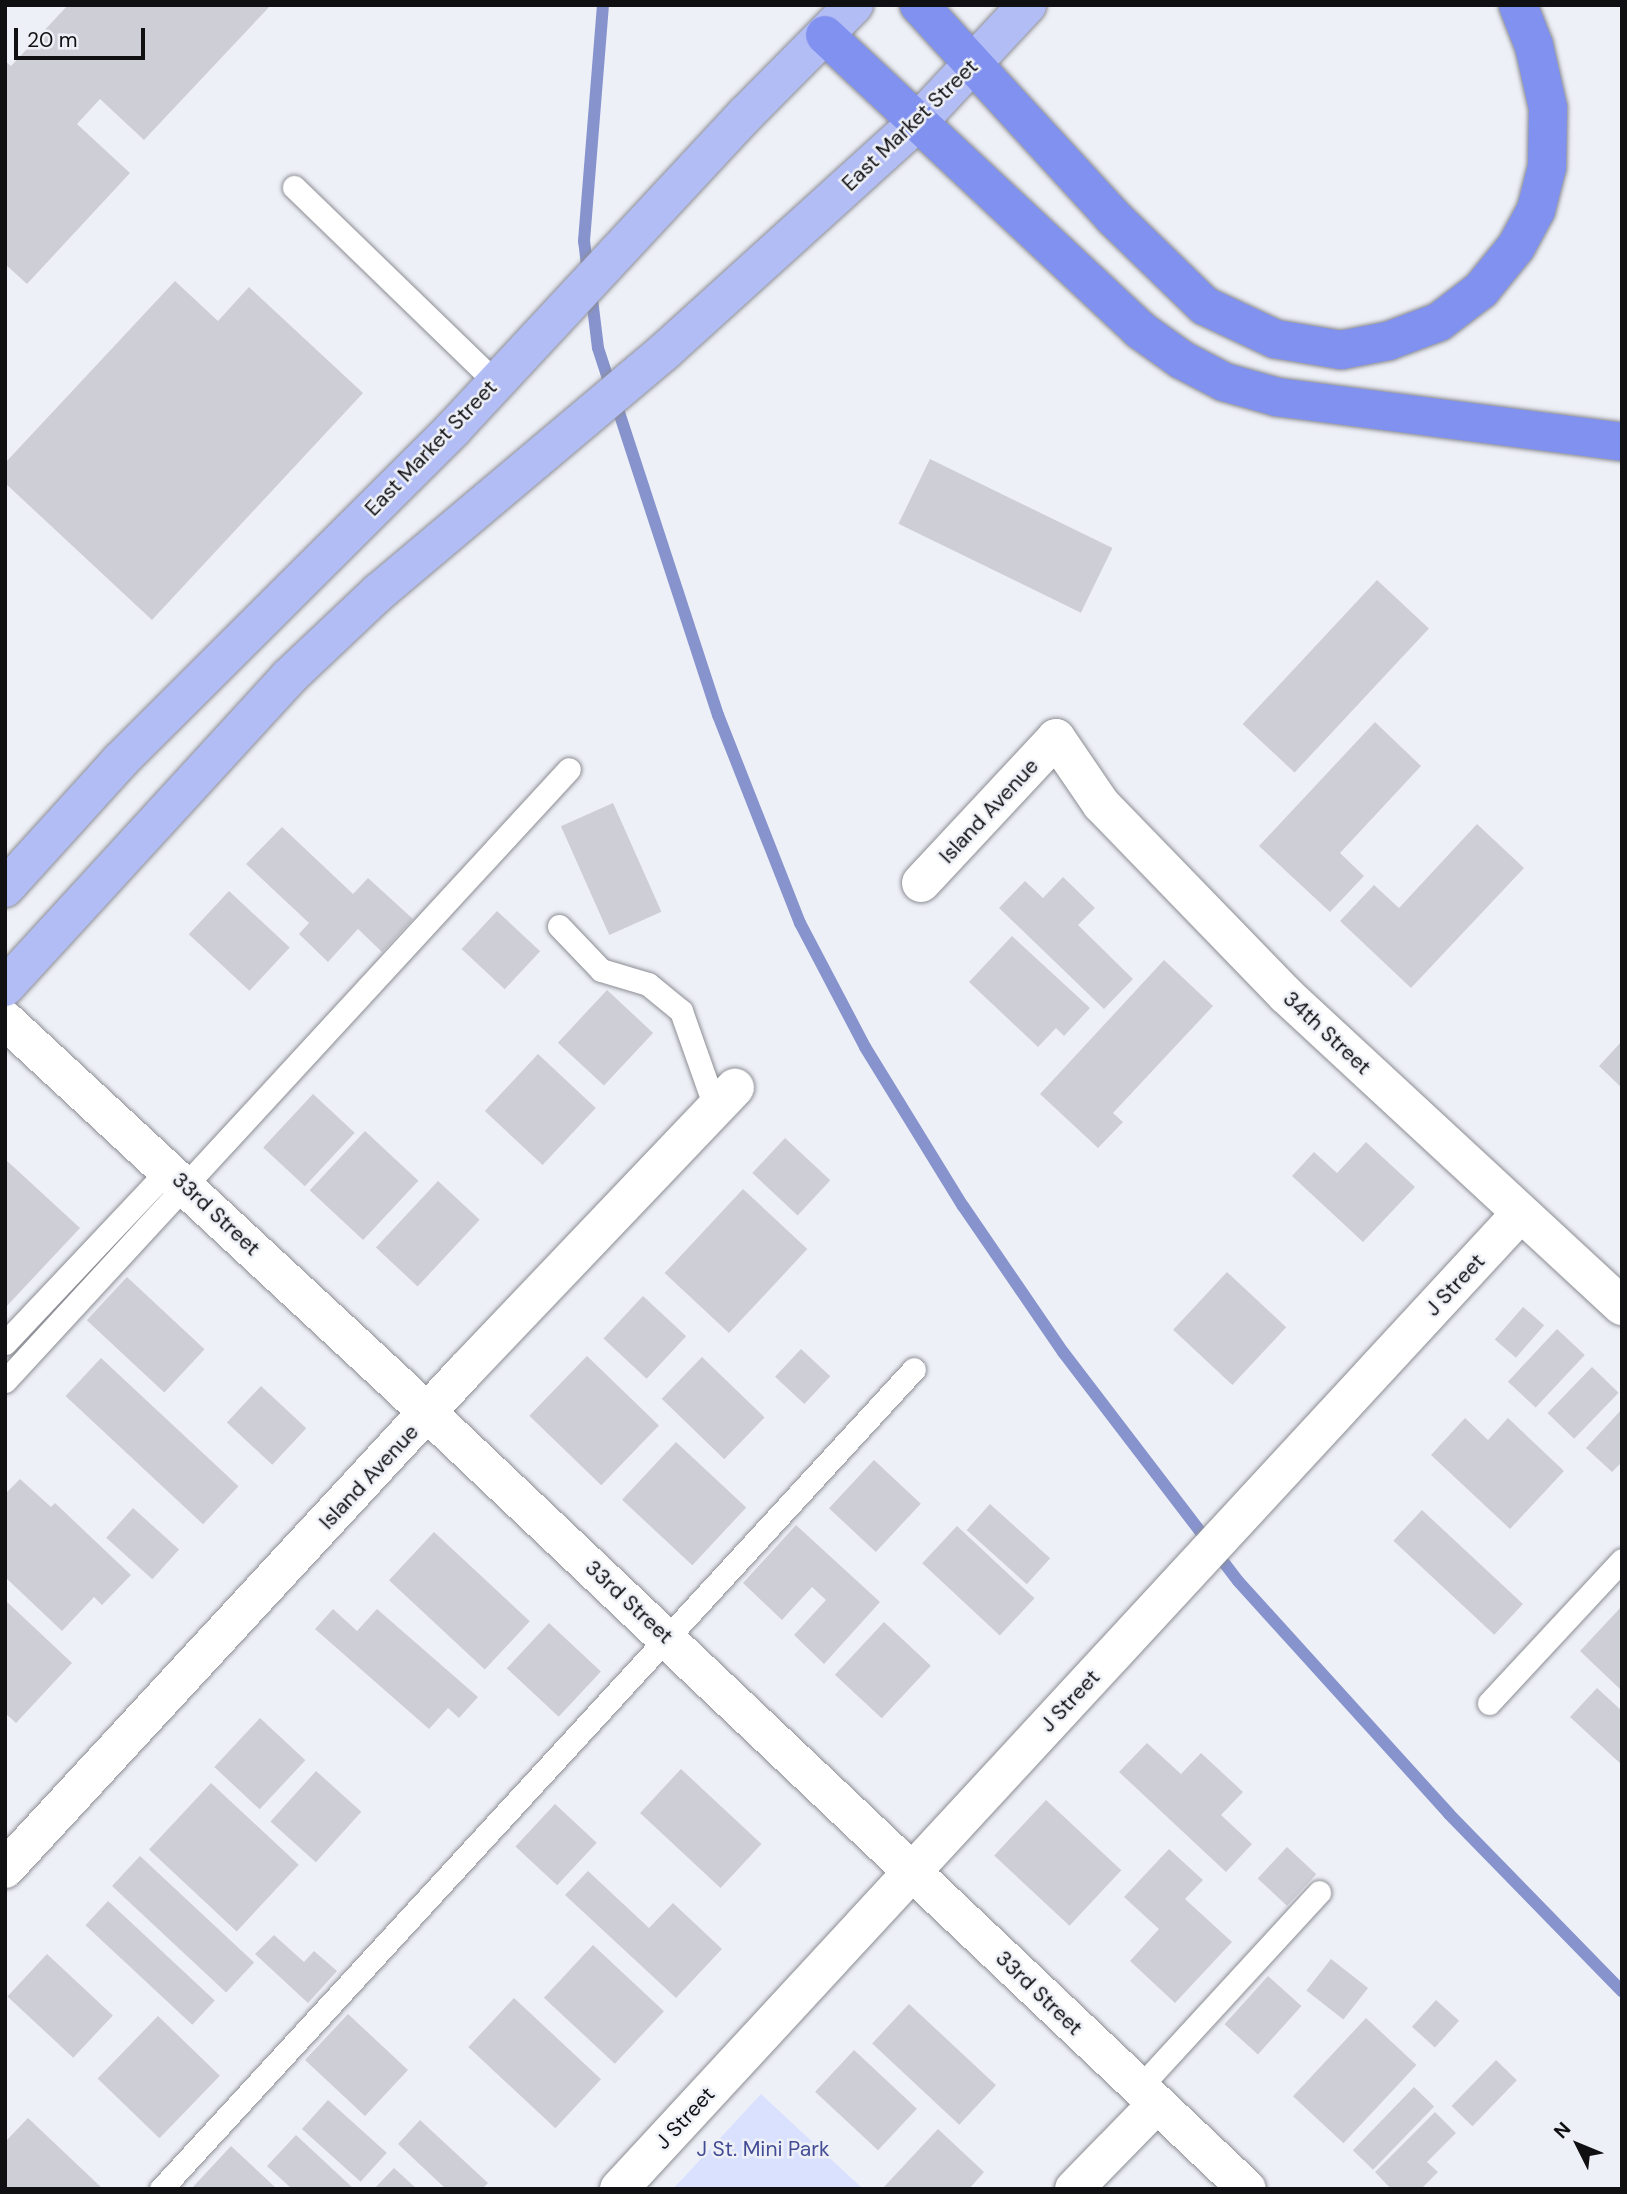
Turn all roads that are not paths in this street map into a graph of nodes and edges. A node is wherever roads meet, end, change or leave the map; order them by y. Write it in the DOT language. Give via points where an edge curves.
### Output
graph roads {
  1 [pos="854,5"];
  2 [pos="919,5"];
  3 [pos="1027,5"];
  4 [pos="1518,5"];
  5 [pos="825,35"];
  6 [pos="973,64"];
  7 [pos="918,122"];
  8 [pos="294,187"];
  9 [pos="496,383"];
  10 [pos="1622,442"];
  11 [pos="1056,738"];
  12 [pos="569,769"];
  13 [pos="921,883"];
  14 [pos="5,888"];
  15 [pos="559,926"];
  16 [pos="5,987"];
  17 [pos="5,1020"];
  18 [pos="725,1099"];
  19 [pos="177,1177"];
  20 [pos="1520,1214"];
  21 [pos="1622,1306"];
  22 [pos="5,1343"];
  23 [pos="914,1369"];
  24 [pos="5,1381"];
  25 [pos="428,1413"];
  26 [pos="1622,1560"];
  27 [pos="667,1638"];
  28 [pos="1489,1703"];
  29 [pos="5,1869"];
  30 [pos="911,1873"];
  31 [pos="1319,1892"];
  32 [pos="1147,2097"];
  33 [pos="161,2189"];
  34 [pos="619,2189"];
  35 [pos="1074,2189"];
  36 [pos="1247,2189"];
  1 -- 5 [label="main road, East Market Street"];
  2 -- 6 [label="highway"];
  3 -- 6 [label="main road, East Market Street"];
  4 -- 6 [label="highway" via="1534,46 1548,108 1547,167 1536,210 1516,247 1481,290 1439,322 1388,341 1341,350 1275,339 1205,306 1113,217"];
  5 -- 7 [label="highway"];
  5 -- 9 [label="main road, East Market Street"];
  6 -- 7 [label="main road, East Market Street"];
  7 -- 10 [label="highway" via="1140,330 1224,382 1277,397"];
  7 -- 16 [label="main road, East Market Street" via="664,352 379,592 289,677"];
  8 -- 9 [label="lane"];
  9 -- 14 [label="main road, East Market Street" via="121,760"];
  11 -- 13 [label="street, Island Avenue"];
  11 -- 20 [label="street, 34th Street" via="1101,804 1276,985"];
  12 -- 19 [label="lane"];
  15 -- 18 [label="lane" via="601,970 648,984 681,1011"];
  17 -- 19 [label="street, 33rd Street"];
  18 -- 25 [label="street, Island Avenue"];
  19 -- 22 [label="lane"];
  19 -- 24 [label="lane"];
  19 -- 25 [label="street, 33rd Street"];
  20 -- 21 [label="street, 34th Street"];
  20 -- 30 [label="street, J Street"];
  23 -- 27 [label="lane"];
  25 -- 27 [label="street, 33rd Street"];
  25 -- 29 [label="street, Island Avenue"];
  26 -- 28 [label="lane"];
  27 -- 30 [label="street, 33rd Street"];
  27 -- 33 [label="lane"];
  30 -- 32 [label="street, 33rd Street"];
  30 -- 34 [label="street, J Street"];
  31 -- 32 [label="lane"];
  32 -- 35 [label="street"];
  32 -- 36 [label="street, 33rd Street"];
}
